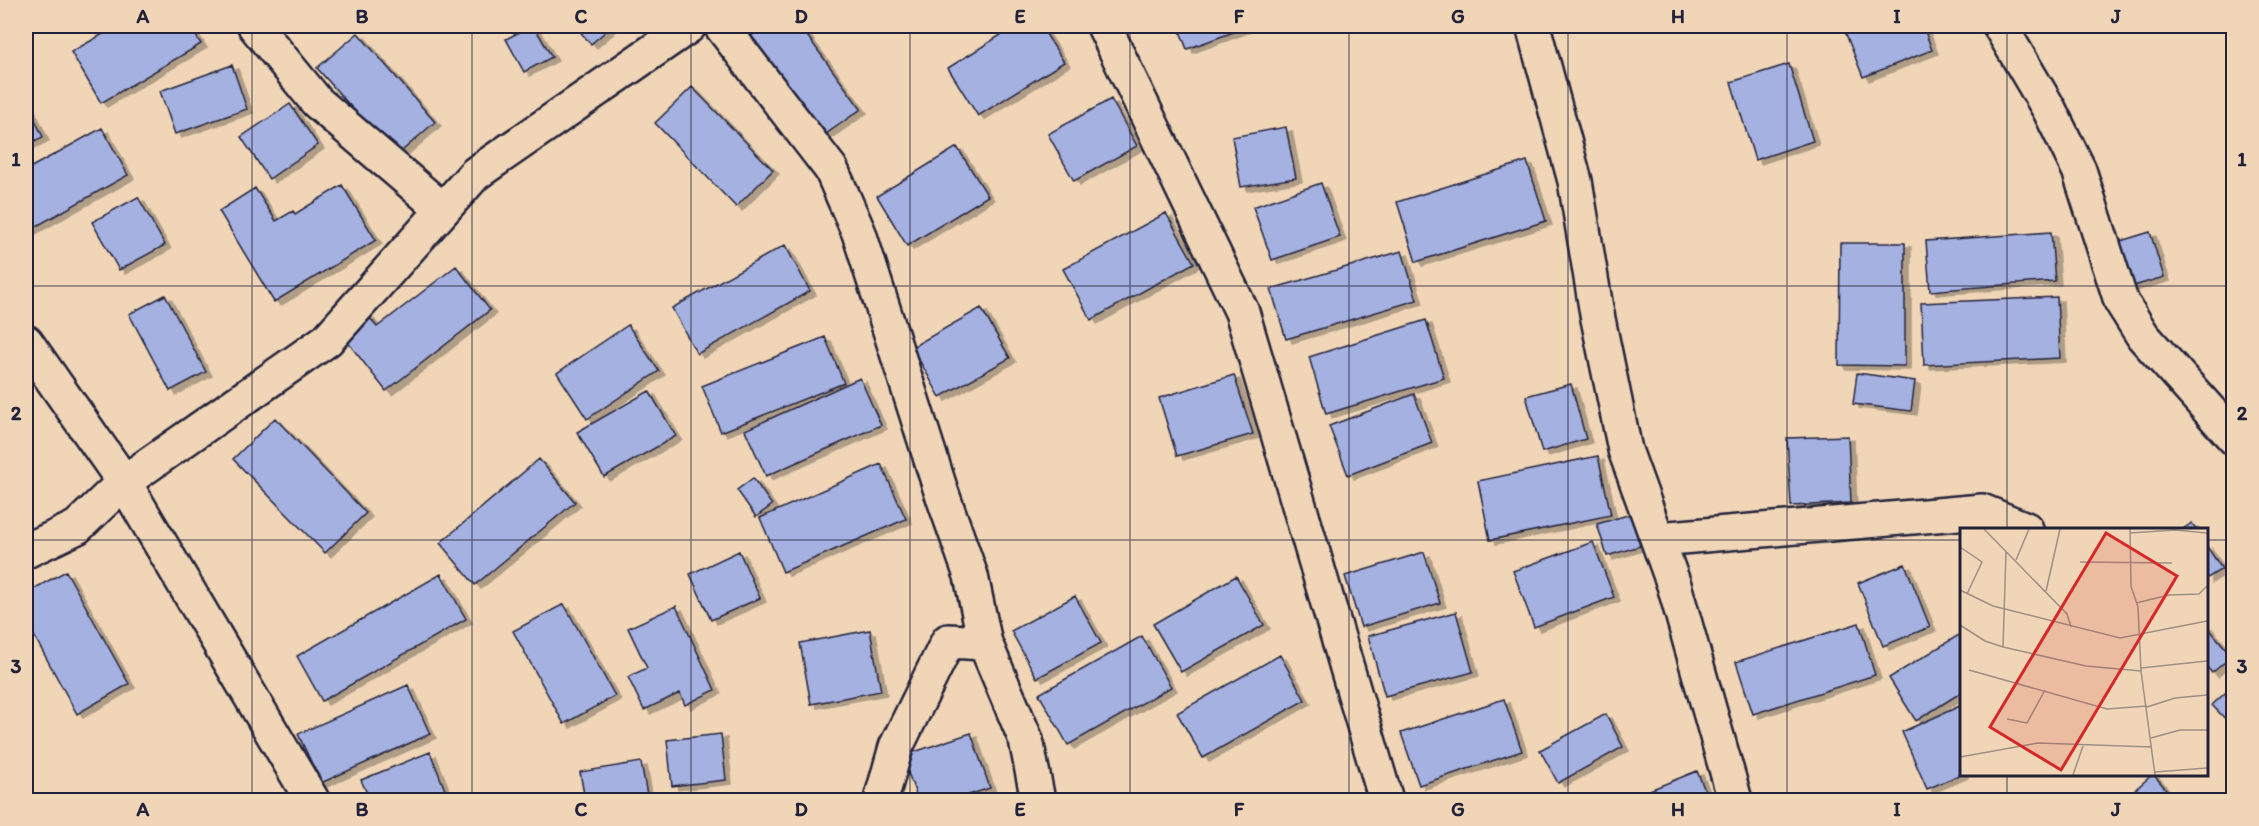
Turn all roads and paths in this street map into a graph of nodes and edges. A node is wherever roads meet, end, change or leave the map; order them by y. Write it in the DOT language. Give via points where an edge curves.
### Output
graph roads {
  1 [pos="255,26"];
  2 [pos="689,26"];
  3 [pos="721,26"];
  4 [pos="1104,26"];
  5 [pos="1533,26"];
  6 [pos="2000,26"];
  7 [pos="443,210"];
  8 [pos="26,342"];
  9 [pos="2234,438"];
  10 [pos="124,482"];
  11 [pos="2024,528"];
  12 [pos="1658,539"];
  13 [pos="26,551"];
  14 [pos="985,643"];
  15 [pos="312,801"];
  16 [pos="881,801"];
  17 [pos="1038,801"];
  18 [pos="1386,801"];
  19 [pos="1735,801"];
  1 -- 7 [label="street" via="317,102"];
  2 -- 7 [label="street" via="475,174"];
  3 -- 14 [label="street" via="831,170 859,233 971,576"];
  4 -- 18 [label="street" via="1242,312"];
  5 -- 12 [label="street" via="1575,181 1625,450"];
  6 -- 9 [label="street" via="2044,99 2079,170 2121,301 2143,336"];
  7 -- 10 [label="street" via="327,340"];
  8 -- 10 [label="street"];
  10 -- 13 [label="street" via="77,527"];
  10 -- 15 [label="street"];
  11 -- 12 [label="street" via="1982,511"];
  12 -- 19 [label="street"];
  14 -- 16 [label="street" via="948,641 896,747"];
  14 -- 17 [label="street" via="1026,740"];
}
